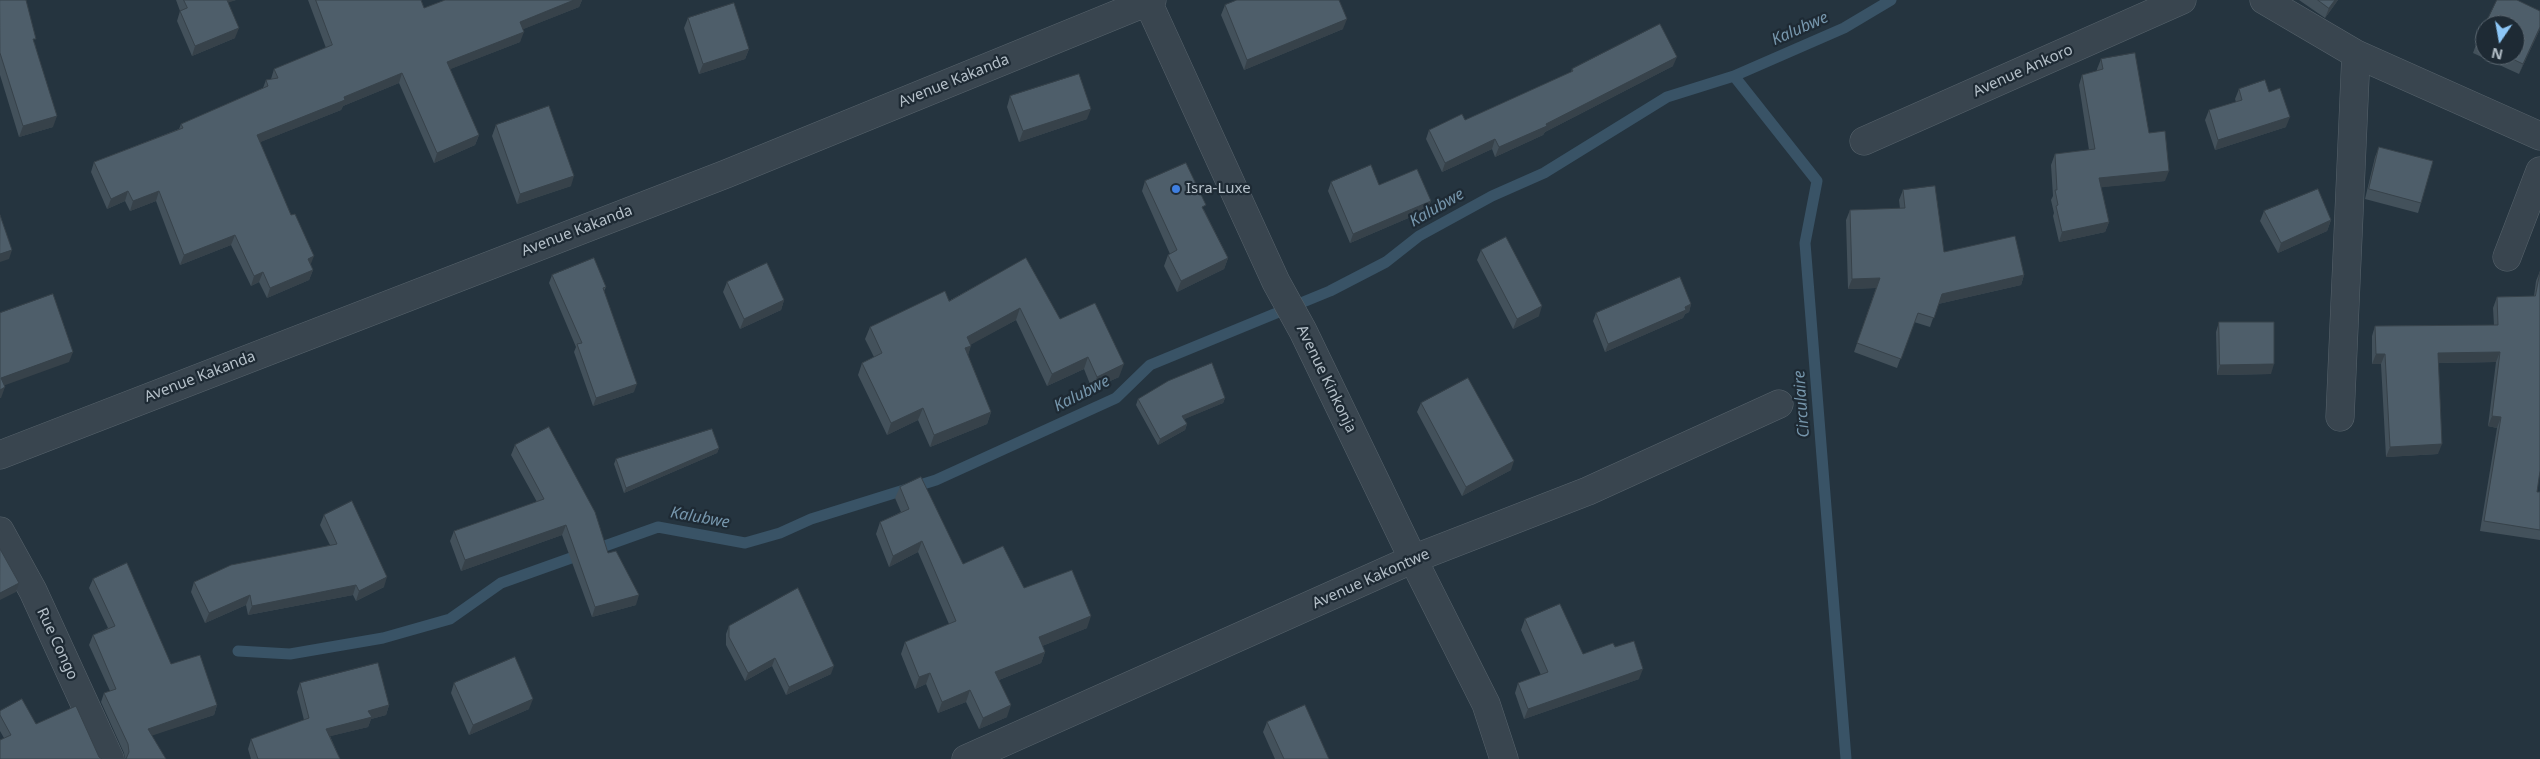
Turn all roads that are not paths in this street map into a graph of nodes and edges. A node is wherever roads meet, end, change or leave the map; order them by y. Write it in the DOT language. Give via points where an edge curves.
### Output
graph roads {
  1 [pos="2182,0"];
  2 [pos="2264,0"];
  3 [pos="1149,1"];
  4 [pos="2356,54"];
  5 [pos="2540,136"];
  6 [pos="1864,141"];
  7 [pos="2540,170"];
  8 [pos="2507,257"];
  9 [pos="1779,404"];
  10 [pos="2340,417"];
  11 [pos="0,455"];
  12 [pos="0,531"];
  13 [pos="1413,559"];
  14 [pos="110,759"];
  15 [pos="966,759"];
  16 [pos="1504,759"];
  1 -- 6 [label="street, Avenue Ankoro"];
  2 -- 4 [label="street"];
  3 -- 11 [label="street, Avenue Kakanda" via="726,174"];
  3 -- 13 [label="street, Avenue Kinkonja" via="1276,282"];
  4 -- 5 [label="street"];
  4 -- 10 [label="street"];
  7 -- 8 [label="street"];
  9 -- 13 [label="street, Avenue Kakontwe" via="1588,491"];
  12 -- 14 [label="street, Rue Congo" via="33,591"];
  13 -- 15 [label="street, Avenue Kakontwe"];
  13 -- 16 [label="street, Avenue Kinkonja" via="1486,704"];
}
